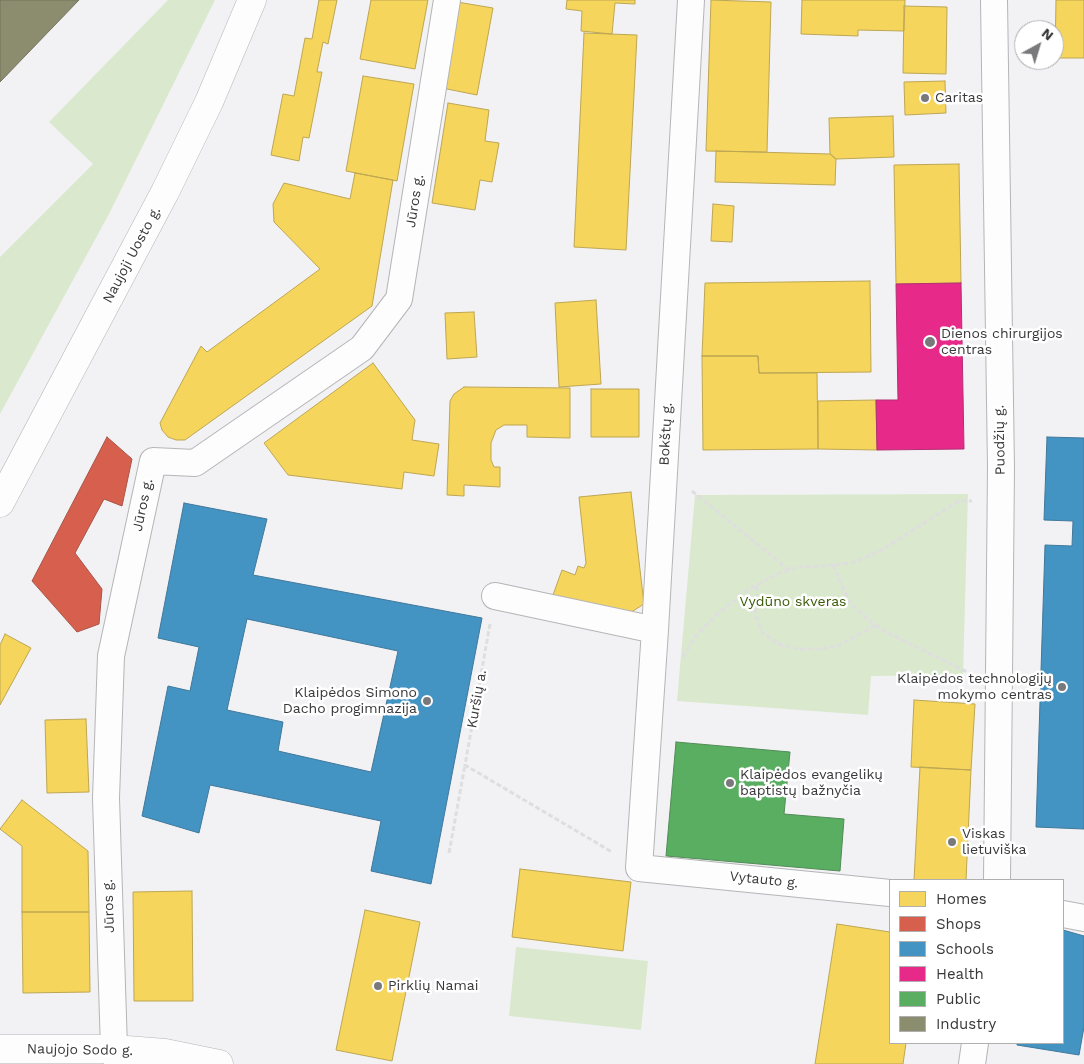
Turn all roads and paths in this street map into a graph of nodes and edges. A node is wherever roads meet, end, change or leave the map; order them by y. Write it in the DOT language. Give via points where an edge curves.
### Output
graph roads {
  1 [pos="252,0"];
  2 [pos="447,0"];
  3 [pos="691,0"];
  4 [pos="994,0"];
  5 [pos="664,468"];
  6 [pos="1000,502"];
  7 [pos="0,503"];
  8 [pos="833,565"];
  9 [pos="788,570"];
  10 [pos="757,585"];
  11 [pos="494,596"];
  12 [pos="876,625"];
  13 [pos="655,630"];
  14 [pos="652,676"];
  15 [pos="998,687"];
  16 [pos="465,765"];
  17 [pos="449,853"];
  18 [pos="639,868"];
  19 [pos="997,879"];
  20 [pos="889,893"];
  21 [pos="1064,914"];
  22 [pos="1084,918"];
  23 [pos="975,1044"];
  24 [pos="0,1050"];
  25 [pos="116,1056"];
  26 [pos="219,1064"];
  27 [pos="972,1064"];
  1 -- 7 [label="main road, Naujoji Uosto g." via="209,102 165,192"];
  2 -- 25 [label="street, Jūros g." via="399,299 362,348 195,462 153,461 111,656 106,798"];
  3 -- 5 [label="street, Bokštų g."];
  4 -- 6 [label="street, Puodžių g."];
  5 -- 9 [label="path"];
  5 -- 13 [label="street, Bokštų g."];
  6 -- 8 [label="path" via="959,501 880,551 855,562"];
  6 -- 15 [label="street, Puodžių g."];
  8 -- 9 [label="path"];
  8 -- 12 [label="path" via="850,603"];
  9 -- 10 [label="path"];
  10 -- 12 [label="path" via="755,614 762,632 778,644 798,649 821,649 840,645"];
  10 -- 14 [label="path" via="716,615 695,637 671,675"];
  11 -- 13 [label="street"];
  11 -- 16 [label="path, Kuršių a."];
  12 -- 15 [label="path"];
  13 -- 14 [label="street, Bokštų g."];
  14 -- 18 [label="street, Bokštų g."];
  15 -- 19 [label="street, Puodžių g."];
  16 -- 17 [label="path, Kuršių a."];
  16 -- 18 [label="path"];
  18 -- 20 [label="street, Vytauto g."];
  21 -- 22 [label="street"];
  23 -- 27 [label="street"];
  24 -- 25 [label="main road, Naujojo Sodo g."];
  25 -- 26 [label="main road, Naujojo Sodo g." via="165,1053"];
}
